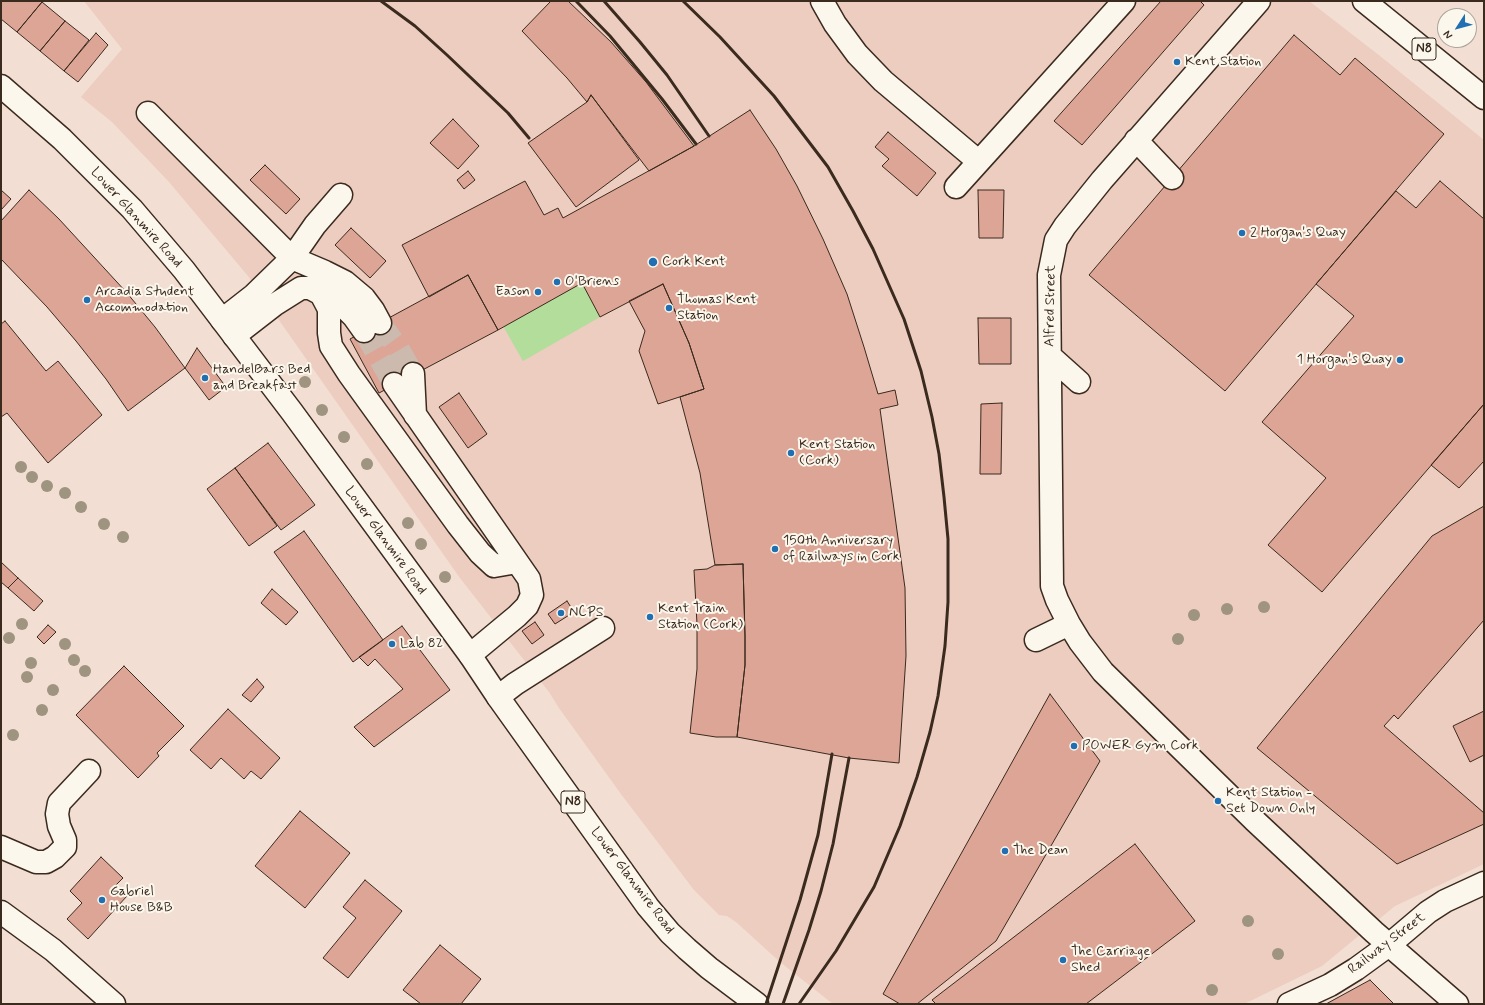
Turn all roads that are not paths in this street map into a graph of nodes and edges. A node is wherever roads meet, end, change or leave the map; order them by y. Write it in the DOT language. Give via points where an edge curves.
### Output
graph roads {
  1 [pos="822,1"];
  2 [pos="1124,1"];
  3 [pos="1259,1"];
  4 [pos="1364,1"];
  5 [pos="1,86"];
  6 [pos="1484,98"];
  7 [pos="148,113"];
  8 [pos="1136,140"];
  9 [pos="978,162"];
  10 [pos="1172,178"];
  11 [pos="956,187"];
  12 [pos="341,195"];
  13 [pos="292,258"];
  14 [pos="320,292"];
  15 [pos="228,328"];
  16 [pos="1050,356"];
  17 [pos="413,374"];
  18 [pos="1078,382"];
  19 [pos="394,384"];
  20 [pos="415,415"];
  21 [pos="517,562"];
  22 [pos="1069,624"];
  23 [pos="603,628"];
  24 [pos="1036,640"];
  25 [pos="470,655"];
  26 [pos="498,697"];
  27 [pos="88,771"];
  28 [pos="1,847"];
  29 [pos="1484,883"];
  30 [pos="1,912"];
  31 [pos="1389,945"];
  32 [pos="750,999"];
  33 [pos="114,1004"];
  34 [pos="1289,1004"];
  35 [pos="1457,1004"];
  1 -- 9 [label="main road" via="857,54 883,81"];
  2 -- 9 [label="main road"];
  3 -- 8 [label="main road, Alfred Street"];
  4 -- 6 [label="main road, N8"];
  5 -- 15 [label="main road, Lower Glanmire Road / N8" via="62,139 132,209 184,270"];
  7 -- 13 [label="main road"];
  8 -- 10 [label="main road"];
  8 -- 16 [label="main road, Alfred Street" via="1056,240 1049,275"];
  9 -- 11 [label="main road"];
  12 -- 13 [label="main road" via="315,225"];
  13 -- 14 [label="main road" via="345,282 364,298 373,310 372,327"];
  13 -- 15 [label="main road" via="259,291"];
  14 -- 15 [label="main road" via="301,288"];
  14 -- 21 [label="main road" via="329,309 331,346 458,525 494,566"];
  15 -- 25 [label="main road, Lower Glanmire Road / N8"];
  16 -- 18 [label="main road"];
  16 -- 22 [label="main road, Alfred Street" via="1052,586"];
  17 -- 20 [label="main road"];
  19 -- 20 [label="main road"];
  20 -- 21 [label="main road"];
  21 -- 25 [label="main road" via="529,579 532,595 527,606"];
  22 -- 24 [label="main road"];
  22 -- 31 [label="main road, Alfred Street" via="1103,672 1254,820"];
  23 -- 26 [label="main road" via="514,684"];
  25 -- 26 [label="main road, Lower Glanmire Road / N8"];
  26 -- 32 [label="main road, Lower Glanmire Road / N8" via="652,912 687,950"];
  27 -- 28 [label="main road" via="60,803 57,814 65,847 55,857 46,862 36,862"];
  29 -- 31 [label="main road, Railway Street" via="1445,900"];
  30 -- 33 [label="main road" via="53,950"];
  31 -- 34 [label="main road, Railway Street" via="1330,985"];
  31 -- 35 [label="main road, Alfred Street"];
}
